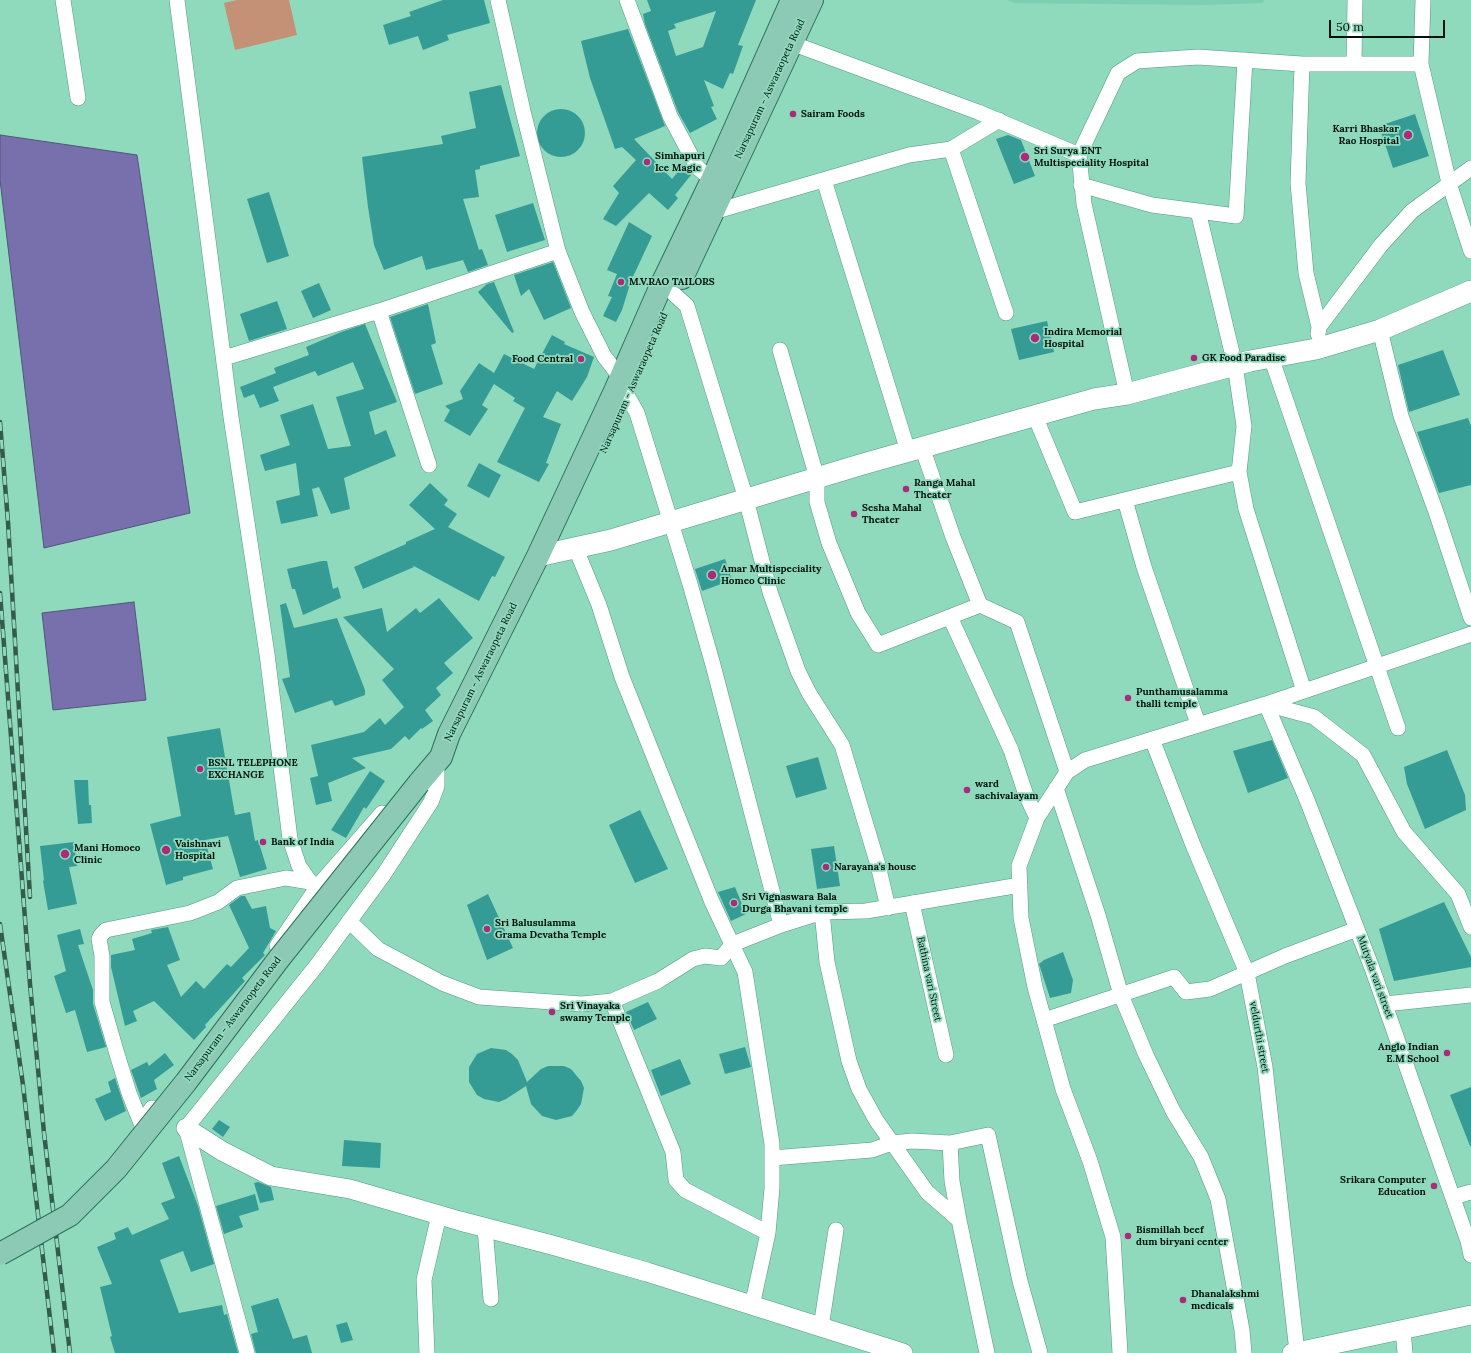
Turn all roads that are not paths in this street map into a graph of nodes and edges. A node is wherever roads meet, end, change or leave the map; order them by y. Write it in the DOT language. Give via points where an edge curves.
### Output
graph roads {
  1 [pos="63,0"];
  2 [pos="176,0"];
  3 [pos="498,0"];
  4 [pos="627,0"];
  5 [pos="792,0"];
  6 [pos="812,0"];
  7 [pos="1356,0"];
  8 [pos="1423,0"];
  9 [pos="783,40"];
  10 [pos="1245,60"];
  11 [pos="1302,64"];
  12 [pos="1354,64"];
  13 [pos="1421,64"];
  14 [pos="78,98"];
  15 [pos="1000,120"];
  16 [pos="951,149"];
  17 [pos="1079,155"];
  18 [pos="1471,168"];
  19 [pos="712,180"];
  20 [pos="824,180"];
  21 [pos="1449,183"];
  22 [pos="1081,185"];
  23 [pos="1198,211"];
  24 [pos="712,212"];
  25 [pos="558,251"];
  26 [pos="1471,252"];
  27 [pos="1471,291"];
  28 [pos="674,294"];
  29 [pos="379,311"];
  30 [pos="1006,313"];
  31 [pos="1319,327"];
  32 [pos="1380,330"];
  33 [pos="1316,349"];
  34 [pos="780,350"];
  35 [pos="1271,357"];
  36 [pos="224,358"];
  37 [pos="1235,364"];
  38 [pos="620,376"];
  39 [pos="1127,394"];
  40 [pos="628,397"];
  41 [pos="1035,416"];
  42 [pos="915,449"];
  43 [pos="429,465"];
  44 [pos="1239,472"];
  45 [pos="817,478"];
  46 [pos="746,499"];
  47 [pos="1125,500"];
  48 [pos="672,522"];
  49 [pos="556,553"];
  50 [pos="980,605"];
  51 [pos="950,617"];
  52 [pos="1471,618"];
  53 [pos="1471,634"];
  54 [pos="1378,666"];
  55 [pos="1304,691"];
  56 [pos="1266,704"];
  57 [pos="1198,724"];
  58 [pos="1398,728"];
  59 [pos="1152,738"];
  60 [pos="439,760"];
  61 [pos="1067,772"];
  62 [pos="1056,788"];
  63 [pos="1037,818"];
  64 [pos="314,884"];
  65 [pos="1020,885"];
  66 [pos="1465,891"];
  67 [pos="912,903"];
  68 [pos="888,908"];
  69 [pos="822,912"];
  70 [pos="349,921"];
  71 [pos="781,925"];
  72 [pos="1471,927"];
  73 [pos="1357,929"];
  74 [pos="733,944"];
  75 [pos="1247,973"];
  76 [pos="1121,995"];
  77 [pos="1471,995"];
  78 [pos="612,1002"];
  79 [pos="1385,1004"];
  80 [pos="1044,1020"];
  81 [pos="946,1055"];
  82 [pos="186,1128"];
  83 [pos="892,1143"];
  84 [pos="950,1143"];
  85 [pos="772,1158"];
  86 [pos="1471,1192"];
  87 [pos="1453,1197"];
  88 [pos="439,1215"];
  89 [pos="959,1220"];
  90 [pos="485,1228"];
  91 [pos="836,1230"];
  92 [pos="768,1233"];
  93 [pos="0,1254"];
  94 [pos="1471,1255"];
  95 [pos="491,1299"];
  96 [pos="752,1306"];
  97 [pos="1471,1315"];
  98 [pos="821,1327"];
  99 [pos="1403,1330"];
  100 [pos="1295,1352"];
  101 [pos="247,1353"];
  102 [pos="427,1353"];
  103 [pos="903,1353"];
  104 [pos="988,1353"];
  105 [pos="1040,1353"];
  106 [pos="1120,1353"];
  107 [pos="1244,1353"];
  108 [pos="1405,1353"];
  1 -- 14 [label="street"];
  2 -- 36 [label="street"];
  3 -- 25 [label="street"];
  4 -- 19 [label="street" via="670,116 697,167"];
  5 -- 9 [label="main road, Narsapuram - Aswaraopeta Road"];
  6 -- 9 [label="main road, Narsapuram - Aswaraopeta Road"];
  7 -- 12 [label="street"];
  8 -- 13 [label="street"];
  9 -- 15 [label="street"];
  9 -- 19 [label="main road, Narsapuram - Aswaraopeta Road"];
  9 -- 24 [label="main road, Narsapuram - Aswaraopeta Road"];
  10 -- 11 [label="street"];
  10 -- 17 [label="street" via="1198,57 1137,61 1118,73"];
  10 -- 23 [label="street" via="1236,216"];
  11 -- 12 [label="street"];
  11 -- 31 [label="street" via="1298,183 1306,273"];
  12 -- 13 [label="street"];
  13 -- 21 [label="street"];
  15 -- 16 [label="street"];
  15 -- 17 [label="street"];
  16 -- 20 [label="street" via="909,155"];
  16 -- 30 [label="street"];
  17 -- 22 [label="street"];
  18 -- 21 [label="street"];
  19 -- 38 [label="main road, Narsapuram - Aswaraopeta Road"];
  20 -- 24 [label="street"];
  20 -- 42 [label="street"];
  21 -- 26 [label="street"];
  21 -- 31 [label="street" via="1412,211 1381,245"];
  22 -- 23 [label="street" via="1152,205"];
  22 -- 39 [label="street"];
  23 -- 37 [label="street"];
  24 -- 28 [label="main road, Narsapuram - Aswaraopeta Road"];
  25 -- 29 [label="street"];
  25 -- 38 [label="street" via="582,312 604,356"];
  27 -- 32 [label="main road"];
  28 -- 40 [label="main road, Narsapuram - Aswaraopeta Road"];
  28 -- 46 [label="street" via="687,306"];
  29 -- 36 [label="street"];
  29 -- 43 [label="street"];
  31 -- 33 [label="street"];
  32 -- 33 [label="main road"];
  32 -- 52 [label="street" via="1401,416"];
  33 -- 35 [label="main road"];
  34 -- 45 [label="street"];
  35 -- 37 [label="main road"];
  35 -- 54 [label="street"];
  36 -- 64 [label="street" via="267,654 290,839 299,866"];
  37 -- 39 [label="main road"];
  37 -- 44 [label="street" via="1244,426"];
  38 -- 49 [label="main road, Narsapuram - Aswaraopeta Road"];
  39 -- 41 [label="main road" via="1094,399"];
  40 -- 48 [label="street" via="637,413"];
  40 -- 49 [label="main road, Narsapuram - Aswaraopeta Road"];
  41 -- 42 [label="main road"];
  41 -- 47 [label="street" via="1075,512"];
  42 -- 45 [label="main road"];
  42 -- 50 [label="street"];
  44 -- 47 [label="street"];
  44 -- 55 [label="street" via="1250,524"];
  45 -- 46 [label="main road"];
  45 -- 51 [label="street" via="817,502 829,543 858,614 878,645"];
  46 -- 48 [label="main road"];
  46 -- 68 [label="street" via="770,592 798,671 842,745 878,865"];
  47 -- 57 [label="street" via="1144,567"];
  48 -- 49 [label="main road"];
  48 -- 71 [label="street"];
  49 -- 60 [label="main road, Narsapuram - Aswaraopeta Road" via="464,737"];
  49 -- 74 [label="street" via="599,605 622,677 712,902"];
  50 -- 51 [label="street"];
  50 -- 61 [label="street" via="1017,622"];
  51 -- 63 [label="street" via="1011,750 1026,795"];
  53 -- 54 [label="street"];
  54 -- 55 [label="street"];
  54 -- 58 [label="street"];
  55 -- 56 [label="street"];
  56 -- 57 [label="street"];
  56 -- 66 [label="street" via="1314,717 1363,755 1404,832"];
  56 -- 73 [label="street, Mutyala vari street" via="1307,800"];
  57 -- 59 [label="street"];
  59 -- 61 [label="street" via="1085,760"];
  59 -- 75 [label="street, veldurthi street" via="1193,845"];
  60 -- 64 [label="street" via="409,782"];
  60 -- 70 [label="street" via="437,786 431,802 384,874"];
  60 -- 93 [label="main road, Narsapuram - Aswaraopeta Road, bridge" via="278,960 186,1082 116,1169 70,1215"];
  61 -- 62 [label="street"];
  62 -- 63 [label="street"];
  62 -- 76 [label="street" via="1098,915"];
  63 -- 65 [label="street" via="1020,866"];
  64 -- 64 [label="street" via="276,947 141,1123 129,1093 102,1002 102,956 99,940 102,935 106,930 190,913 218,902 237,888 286,878"];
  65 -- 67 [label="street"];
  65 -- 80 [label="street" via="1021,918"];
  66 -- 72 [label="street"];
  67 -- 68 [label="street"];
  67 -- 81 [label="street, Bathina vari Street"];
  68 -- 69 [label="street"];
  69 -- 71 [label="street"];
  69 -- 83 [label="street" via="827,962 849,1061 859,1089"];
  70 -- 78 [label="street" via="378,949 442,983 479,997 582,1004"];
  70 -- 82 [label="street"];
  71 -- 74 [label="street"];
  73 -- 75 [label="street"];
  73 -- 79 [label="street, Mutyala vari street"];
  74 -- 78 [label="street" via="721,958 705,956 693,959 658,981"];
  74 -- 85 [label="street" via="745,972 772,1144"];
  75 -- 76 [label="street" via="1210,989 1186,992 1174,977"];
  75 -- 100 [label="street, veldurthi street" via="1265,1067"];
  76 -- 80 [label="street"];
  76 -- 107 [label="street" via="1146,1055 1173,1111 1201,1157 1218,1199"];
  77 -- 79 [label="street"];
  78 -- 92 [label="street" via="673,1152 676,1180 685,1190"];
  79 -- 87 [label="street, Mutyala vari street"];
  80 -- 106 [label="street" via="1063,1089 1090,1161 1113,1237"];
  82 -- 88 [label="street" via="222,1151 271,1176 350,1189"];
  82 -- 101 [label="street"];
  83 -- 84 [label="street"];
  83 -- 85 [label="street" via="872,1150"];
  83 -- 89 [label="street" via="927,1192"];
  84 -- 89 [label="street" via="952,1180"];
  84 -- 105 [label="street" via="988,1135 1020,1281"];
  85 -- 92 [label="street"];
  86 -- 87 [label="street"];
  87 -- 94 [label="street, Mutyala vari street"];
  88 -- 90 [label="street"];
  88 -- 102 [label="street" via="424,1280"];
  89 -- 104 [label="street"];
  90 -- 95 [label="street"];
  90 -- 96 [label="street" via="647,1272"];
  91 -- 98 [label="street"];
  92 -- 96 [label="street"];
  96 -- 98 [label="street"];
  97 -- 99 [label="street"];
  98 -- 103 [label="street"];
  99 -- 100 [label="street"];
  99 -- 108 [label="street"];
}
